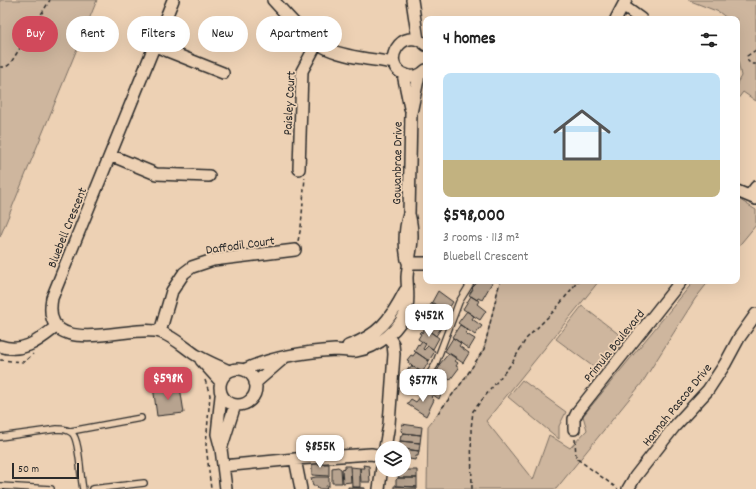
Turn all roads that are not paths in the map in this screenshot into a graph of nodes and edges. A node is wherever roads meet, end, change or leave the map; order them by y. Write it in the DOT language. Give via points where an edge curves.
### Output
graph roads {
  1 [pos="173,0"];
  2 [pos="273,0"];
  3 [pos="412,0"];
  4 [pos="625,3"];
  5 [pos="167,16"];
  6 [pos="288,16"];
  7 [pos="618,16"];
  8 [pos="638,16"];
  9 [pos="417,42"];
  10 [pos="394,51"];
  11 [pos="153,52"];
  12 [pos="170,52"];
  13 [pos="313,52"];
  14 [pos="337,52"];
  15 [pos="360,56"];
  16 [pos="394,63"];
  17 [pos="223,73"];
  18 [pos="422,73"];
  19 [pos="403,74"];
  20 [pos="411,113"];
  21 [pos="110,155"];
  22 [pos="299,169"];
  23 [pos="209,176"];
  24 [pos="740,192"];
  25 [pos="754,194"];
  26 [pos="295,250"];
  27 [pos="423,262"];
  28 [pos="408,263"];
  29 [pos="470,284"];
  30 [pos="679,284"];
  31 [pos="407,288"];
  32 [pos="756,314"];
  33 [pos="57,326"];
  34 [pos="160,332"];
  35 [pos="388,336"];
  36 [pos="0,346"];
  37 [pos="336,350"];
  38 [pos="197,355"];
  39 [pos="286,357"];
  40 [pos="244,370"];
  41 [pos="229,371"];
  42 [pos="220,381"];
  43 [pos="255,383"];
  44 [pos="419,390"];
  45 [pos="222,396"];
  46 [pos="234,405"];
  47 [pos="140,418"];
  48 [pos="574,429"];
  49 [pos="70,431"];
  50 [pos="0,437"];
  51 [pos="386,441"];
  52 [pos="221,449"];
  53 [pos="375,455"];
  54 [pos="295,459"];
  55 [pos="223,466"];
  56 [pos="381,477"];
  57 [pos="144,483"];
  58 [pos="0,486"];
  59 [pos="52,489"];
  60 [pos="83,489"];
  61 [pos="92,489"];
  62 [pos="226,489"];
  63 [pos="301,489"];
  64 [pos="379,489"];
  65 [pos="628,489"];
  1 -- 5 [label="street, Bluebell Crescent"];
  2 -- 6 [label="street"];
  3 -- 9 [label="street"];
  4 -- 7 [label="street"];
  4 -- 8 [label="street"];
  9 -- 10 [label="street" via="400,44"];
  10 -- 15 [label="street"];
  10 -- 16 [label="street"];
  11 -- 21 [label="street, Bluebell Crescent"];
  12 -- 17 [label="street"];
  13 -- 22 [label="street, Paisley Court" via="302,71"];
  14 -- 15 [label="street"];
  15 -- 16 [label="street"];
  16 -- 19 [label="street"];
  18 -- 19 [label="street" via="414,76"];
  18 -- 20 [label="street, Gowanbrae Drive"];
  19 -- 20 [label="street, Gowanbrae Drive"];
  20 -- 28 [label="street, Gowanbrae Drive" via="409,214 413,228 413,245"];
  21 -- 23 [label="street" via="156,174"];
  21 -- 33 [label="street, Bluebell Crescent" via="52,298 50,308"];
  24 -- 25 [label="street"];
  26 -- 34 [label="street, Daffodil Court" via="213,260 192,267 184,273 172,291"];
  27 -- 28 [label="street"];
  28 -- 31 [label="street, Gowanbrae Drive"];
  29 -- 44 [label="lane" via="459,302 435,365"];
  30 -- 48 [label="street, Primula Boulevard" via="578,411 574,419"];
  31 -- 35 [label="street, Gowanbrae Drive" via="407,307 399,323"];
  31 -- 37 [label="street, Gowanbrae Drive" via="390,319 382,327 360,342"];
  32 -- 65 [label="street, Hannah Pascoe Drive" via="708,390 674,427"];
  33 -- 34 [label="street" via="67,334 76,336 144,330"];
  33 -- 36 [label="street" via="28,346 18,349"];
  34 -- 38 [label="street"];
  35 -- 37 [label="street, Gowanbrae Drive" via="356,351"];
  35 -- 51 [label="street" via="393,344 394,354"];
  37 -- 39 [label="street, Gowanbrae Drive"];
  38 -- 41 [label="street"];
  38 -- 42 [label="street"];
  39 -- 40 [label="street, Gowanbrae Drive" via="271,359"];
  39 -- 43 [label="street"];
  40 -- 41 [label="street"];
  40 -- 43 [label="street" via="253,377"];
  41 -- 42 [label="street"];
  42 -- 45 [label="street"];
  43 -- 46 [label="street" via="253,398 245,404"];
  45 -- 46 [label="street" via="229,404"];
  45 -- 52 [label="street" via="217,434"];
  46 -- 52 [label="street"];
  47 -- 49 [label="lane"];
  49 -- 50 [label="lane" via="57,429"];
  49 -- 60 [label="lane" via="76,439"];
  52 -- 55 [label="street"];
  53 -- 54 [label="street"];
  54 -- 55 [label="street"];
  54 -- 63 [label="street"];
  55 -- 62 [label="street"];
  56 -- 64 [label="street"];
  57 -- 61 [label="lane"];
  58 -- 59 [label="lane"];
}
